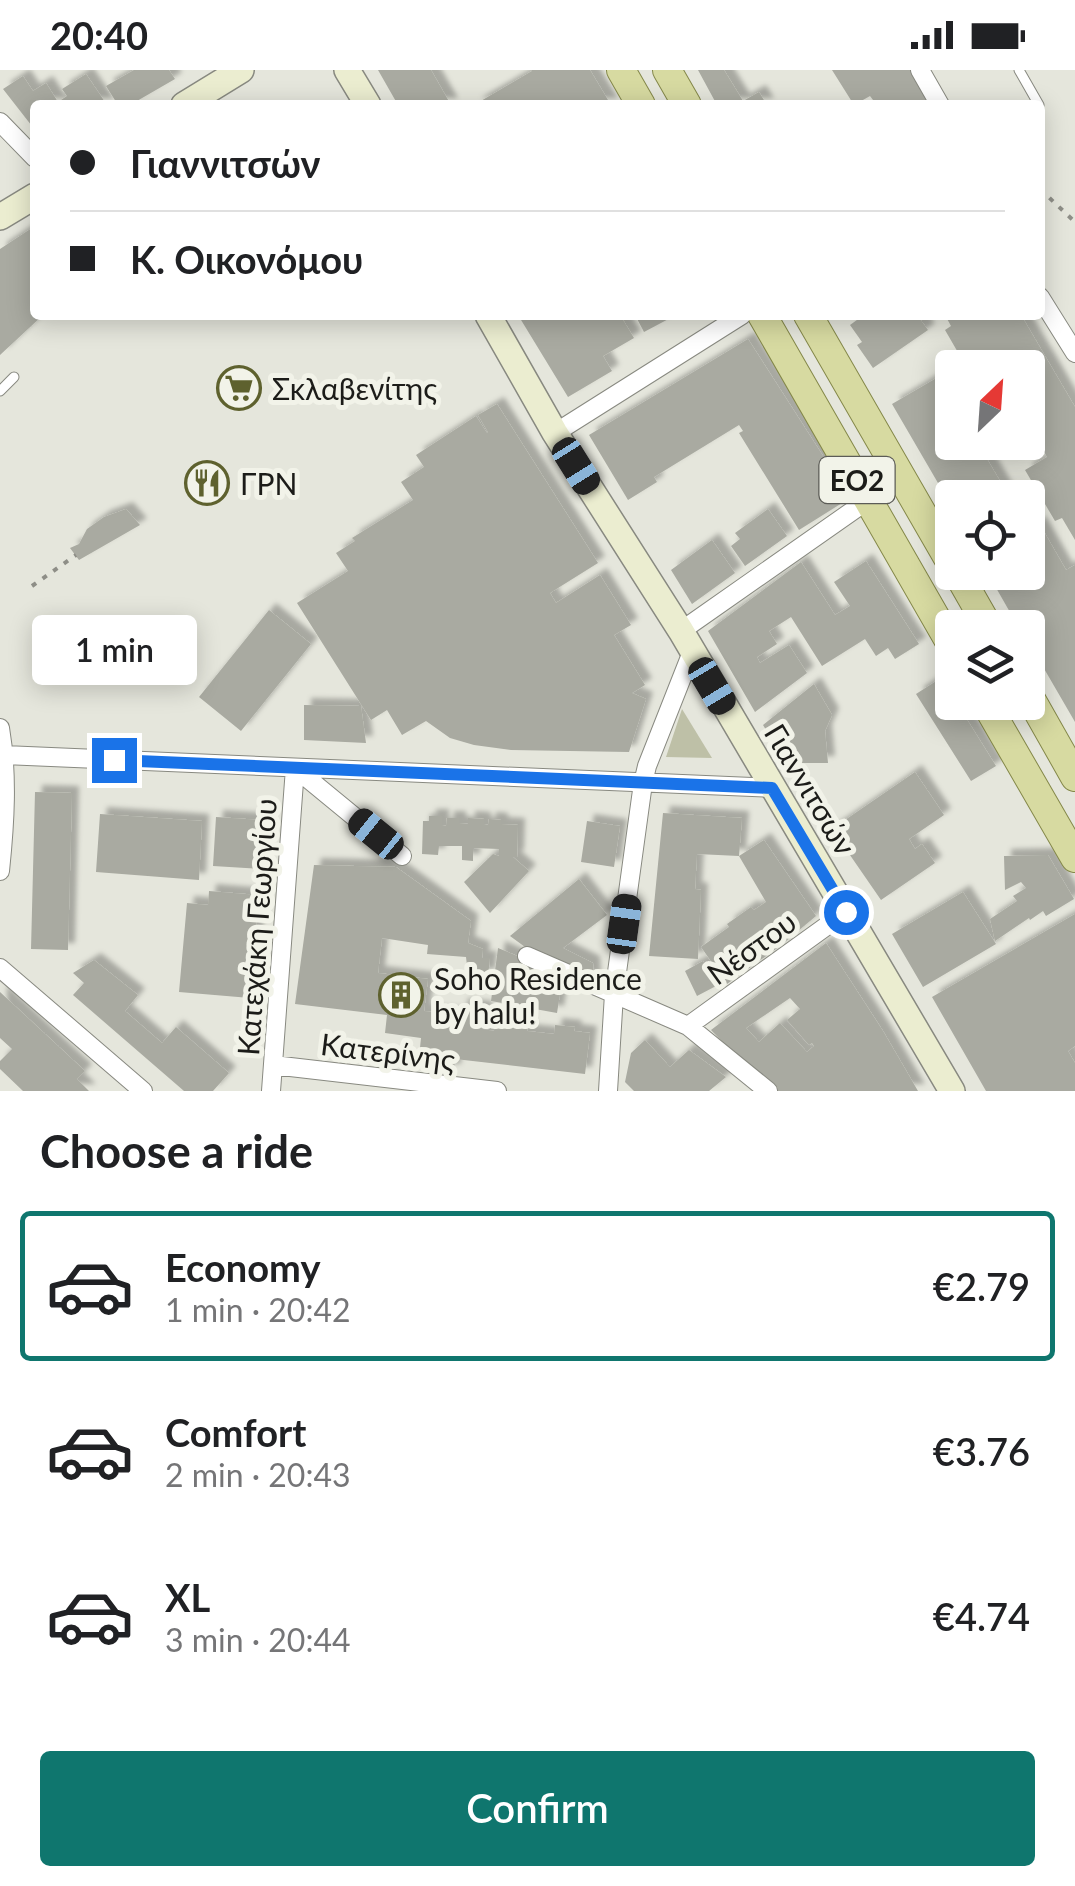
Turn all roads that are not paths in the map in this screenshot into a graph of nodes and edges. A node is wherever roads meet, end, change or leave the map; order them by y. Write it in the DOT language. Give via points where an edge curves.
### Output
graph roads {
  1 [pos="241,70"];
  2 [pos="347,70"];
  3 [pos="621,70"];
  4 [pos="667,70"];
  5 [pos="920,70"];
  6 [pos="1019,70"];
  7 [pos="192,100"];
  8 [pos="365,100"];
  9 [pos="638,100"];
  10 [pos="684,100"];
  11 [pos="937,100"];
  12 [pos="1036,100"];
  13 [pos="0,122"];
  14 [pos="30,153"];
  15 [pos="30,199"];
  16 [pos="0,217"];
  17 [pos="1045,304"];
  18 [pos="491,320"];
  19 [pos="734,320"];
  20 [pos="765,320"];
  21 [pos="811,320"];
  22 [pos="1075,353"];
  23 [pos="14,377"];
  24 [pos="0,392"];
  25 [pos="555,433"];
  26 [pos="868,500"];
  27 [pos="935,535"];
  28 [pos="935,616"];
  29 [pos="687,642"];
  30 [pos="995,720"];
  31 [pos="1044,720"];
  32 [pos="0,728"];
  33 [pos="1072,765"];
  34 [pos="3,766"];
  35 [pos="295,768"];
  36 [pos="643,783"];
  37 [pos="772,788"];
  38 [pos="402,856"];
  39 [pos="1075,858"];
  40 [pos="0,871"];
  41 [pos="846,912"];
  42 [pos="526,956"];
  43 [pos="0,968"];
  44 [pos="614,994"];
  45 [pos="688,1026"];
  46 [pos="273,1065"];
  47 [pos="143,1091"];
  48 [pos="271,1091"];
  49 [pos="497,1091"];
  50 [pos="608,1091"];
  51 [pos="768,1091"];
  52 [pos="952,1091"];
  1 -- 7 [label="main road"];
  2 -- 8 [label="main road"];
  3 -- 9 [label="main road"];
  4 -- 10 [label="main road"];
  5 -- 11 [label="street"];
  6 -- 12 [label="lane"];
  13 -- 14 [label="street"];
  15 -- 16 [label="main road"];
  17 -- 22 [label="street"];
  18 -- 25 [label="main road, Γιαννιτσών"];
  19 -- 25 [label="street"];
  20 -- 26 [label="main road, ΕΟ2"];
  21 -- 27 [label="main road, ΕΟ2"];
  23 -- 24 [label="lane"];
  25 -- 29 [label="main road, Γιαννιτσών"];
  26 -- 28 [label="main road, ΕΟ2"];
  26 -- 29 [label="street"];
  29 -- 36 [label="street"];
  29 -- 37 [label="main road, Γιαννιτσών"];
  30 -- 39 [label="main road"];
  31 -- 33 [label="main road"];
  32 -- 34 [label="street"];
  34 -- 35 [label="street"];
  34 -- 40 [label="street"];
  35 -- 36 [label="street"];
  35 -- 38 [label="street"];
  35 -- 46 [label="street, Κατεχάκη Γεωργίου"];
  36 -- 37 [label="street"];
  36 -- 44 [label="street"];
  37 -- 41 [label="main road, Γιαννιτσών"];
  41 -- 45 [label="street, Νέστου"];
  41 -- 52 [label="main road, Γιαννιτσών"];
  42 -- 44 [label="street"];
  43 -- 47 [label="street"];
  44 -- 45 [label="street"];
  44 -- 50 [label="street"];
  45 -- 51 [label="street"];
  46 -- 48 [label="street, Κατεχάκη Γεωργίου"];
  46 -- 49 [label="street, Κατερίνης"];
}
